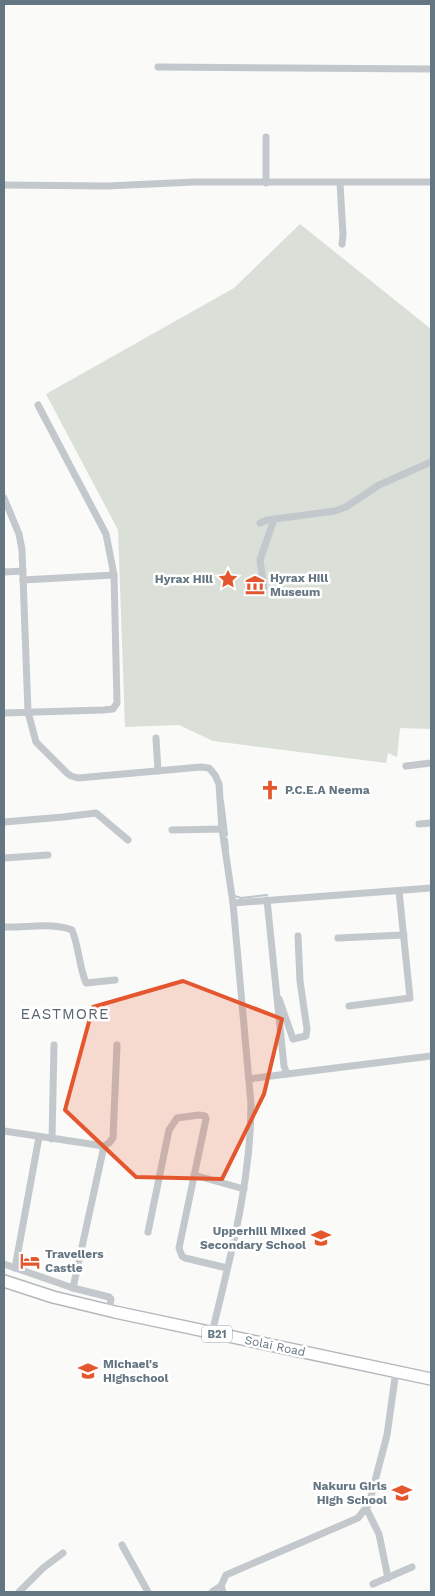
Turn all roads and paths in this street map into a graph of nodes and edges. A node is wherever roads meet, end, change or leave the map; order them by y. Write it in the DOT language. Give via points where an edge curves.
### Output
graph roads {
  1 [pos="158,67"];
  2 [pos="431,69"];
  3 [pos="266,137"];
  4 [pos="431,182"];
  5 [pos="266,183"];
  6 [pos="340,183"];
  7 [pos="4,185"];
  8 [pos="342,244"];
  9 [pos="38,405"];
  10 [pos="431,462"];
  11 [pos="4,498"];
  12 [pos="274,519"];
  13 [pos="260,523"];
  14 [pos="23,571"];
  15 [pos="4,572"];
  16 [pos="114,575"];
  17 [pos="24,580"];
  18 [pos="264,588"];
  19 [pos="28,712"];
  20 [pos="4,713"];
  21 [pos="156,738"];
  22 [pos="431,763"];
  23 [pos="406,766"];
  24 [pos="158,770"];
  25 [pos="4,822"];
  26 [pos="431,823"];
  27 [pos="419,824"];
  28 [pos="172,830"];
  29 [pos="222,830"];
  30 [pos="128,840"];
  31 [pos="48,855"];
  32 [pos="4,858"];
  33 [pos="431,888"];
  34 [pos="399,891"];
  35 [pos="266,900"];
  36 [pos="233,904"];
  37 [pos="4,927"];
  38 [pos="404,935"];
  39 [pos="298,936"];
  40 [pos="338,938"];
  41 [pos="116,980"];
  42 [pos="274,984"];
  43 [pos="349,1006"];
  44 [pos="54,1045"];
  45 [pos="117,1045"];
  46 [pos="431,1056"];
  47 [pos="287,1074"];
  48 [pos="249,1079"];
  49 [pos="4,1131"];
  50 [pos="39,1136"];
  51 [pos="52,1138"];
  52 [pos="104,1146"];
  53 [pos="194,1175"];
  54 [pos="244,1189"];
  55 [pos="148,1232"];
  56 [pos="4,1264"];
  57 [pos="15,1268"];
  58 [pos="227,1268"];
  59 [pos="4,1281"];
  60 [pos="73,1288"];
  61 [pos="109,1310"];
  62 [pos="212,1333"];
  63 [pos="396,1371"];
  64 [pos="431,1379"];
  65 [pos="366,1508"];
  66 [pos="122,1545"];
  67 [pos="63,1553"];
  68 [pos="412,1567"];
  69 [pos="388,1578"];
  70 [pos="372,1584"];
  71 [pos="222,1589"];
  72 [pos="24,1590"];
  73 [pos="148,1592"];
  74 [pos="212,1592"];
  1 -- 2 [label="street"];
  3 -- 5 [label="street"];
  4 -- 6 [label="street"];
  5 -- 6 [label="street"];
  5 -- 7 [label="street"];
  6 -- 8 [label="street"];
  9 -- 16 [label="street" via="106,534"];
  10 -- 12 [label="street" via="379,485 335,512"];
  11 -- 14 [label="street" via="19,534"];
  12 -- 13 [label="street"];
  12 -- 18 [label="street" via="260,560"];
  14 -- 15 [label="street"];
  14 -- 17 [label="street"];
  16 -- 17 [label="street"];
  16 -- 19 [label="street" via="117,703 114,709"];
  17 -- 19 [label="street"];
  19 -- 20 [label="street"];
  19 -- 24 [label="street" via="36,742 72,776"];
  21 -- 24 [label="street"];
  22 -- 23 [label="street"];
  24 -- 29 [label="street" via="209,768 219,784"];
  25 -- 30 [label="street" via="96,813"];
  26 -- 27 [label="street"];
  28 -- 29 [label="street"];
  29 -- 36 [label="street"];
  31 -- 32 [label="street"];
  33 -- 34 [label="street"];
  34 -- 35 [label="street"];
  34 -- 38 [label="street"];
  35 -- 36 [label="street"];
  35 -- 42 [label="street"];
  36 -- 48 [label="street"];
  37 -- 41 [label="street" via="57,926 72,930 86,983"];
  38 -- 40 [label="street"];
  38 -- 43 [label="street" via="410,998"];
  39 -- 42 [label="street" via="306,1036 293,1039"];
  42 -- 47 [label="street"];
  44 -- 51 [label="street"];
  45 -- 52 [label="street" via="113,1138"];
  46 -- 47 [label="street"];
  47 -- 48 [label="street"];
  48 -- 54 [label="street" via="251,1136"];
  49 -- 50 [label="street"];
  50 -- 51 [label="street"];
  50 -- 57 [label="street"];
  51 -- 52 [label="street"];
  52 -- 60 [label="street"];
  53 -- 54 [label="street"];
  53 -- 55 [label="street" via="206,1119 199,1115 177,1118 169,1130"];
  53 -- 58 [label="street" via="179,1248 185,1258"];
  54 -- 58 [label="street"];
  56 -- 57 [label="street"];
  57 -- 60 [label="street"];
  58 -- 62 [label="street"];
  59 -- 61 [label="highway, Solai Road / B21"];
  60 -- 61 [label="street" via="109,1297"];
  61 -- 62 [label="highway, Solai Road / B21"];
  62 -- 63 [label="highway, Solai Road / B21"];
  63 -- 64 [label="highway, Solai Road / B21"];
  63 -- 65 [label="street" via="387,1435"];
  65 -- 69 [label="street" via="380,1534"];
  65 -- 71 [label="street" via="358,1518 226,1575"];
  66 -- 73 [label="street"];
  67 -- 72 [label="street" via="43,1568"];
  68 -- 69 [label="street"];
  69 -- 70 [label="street"];
  71 -- 74 [label="street"];
}
